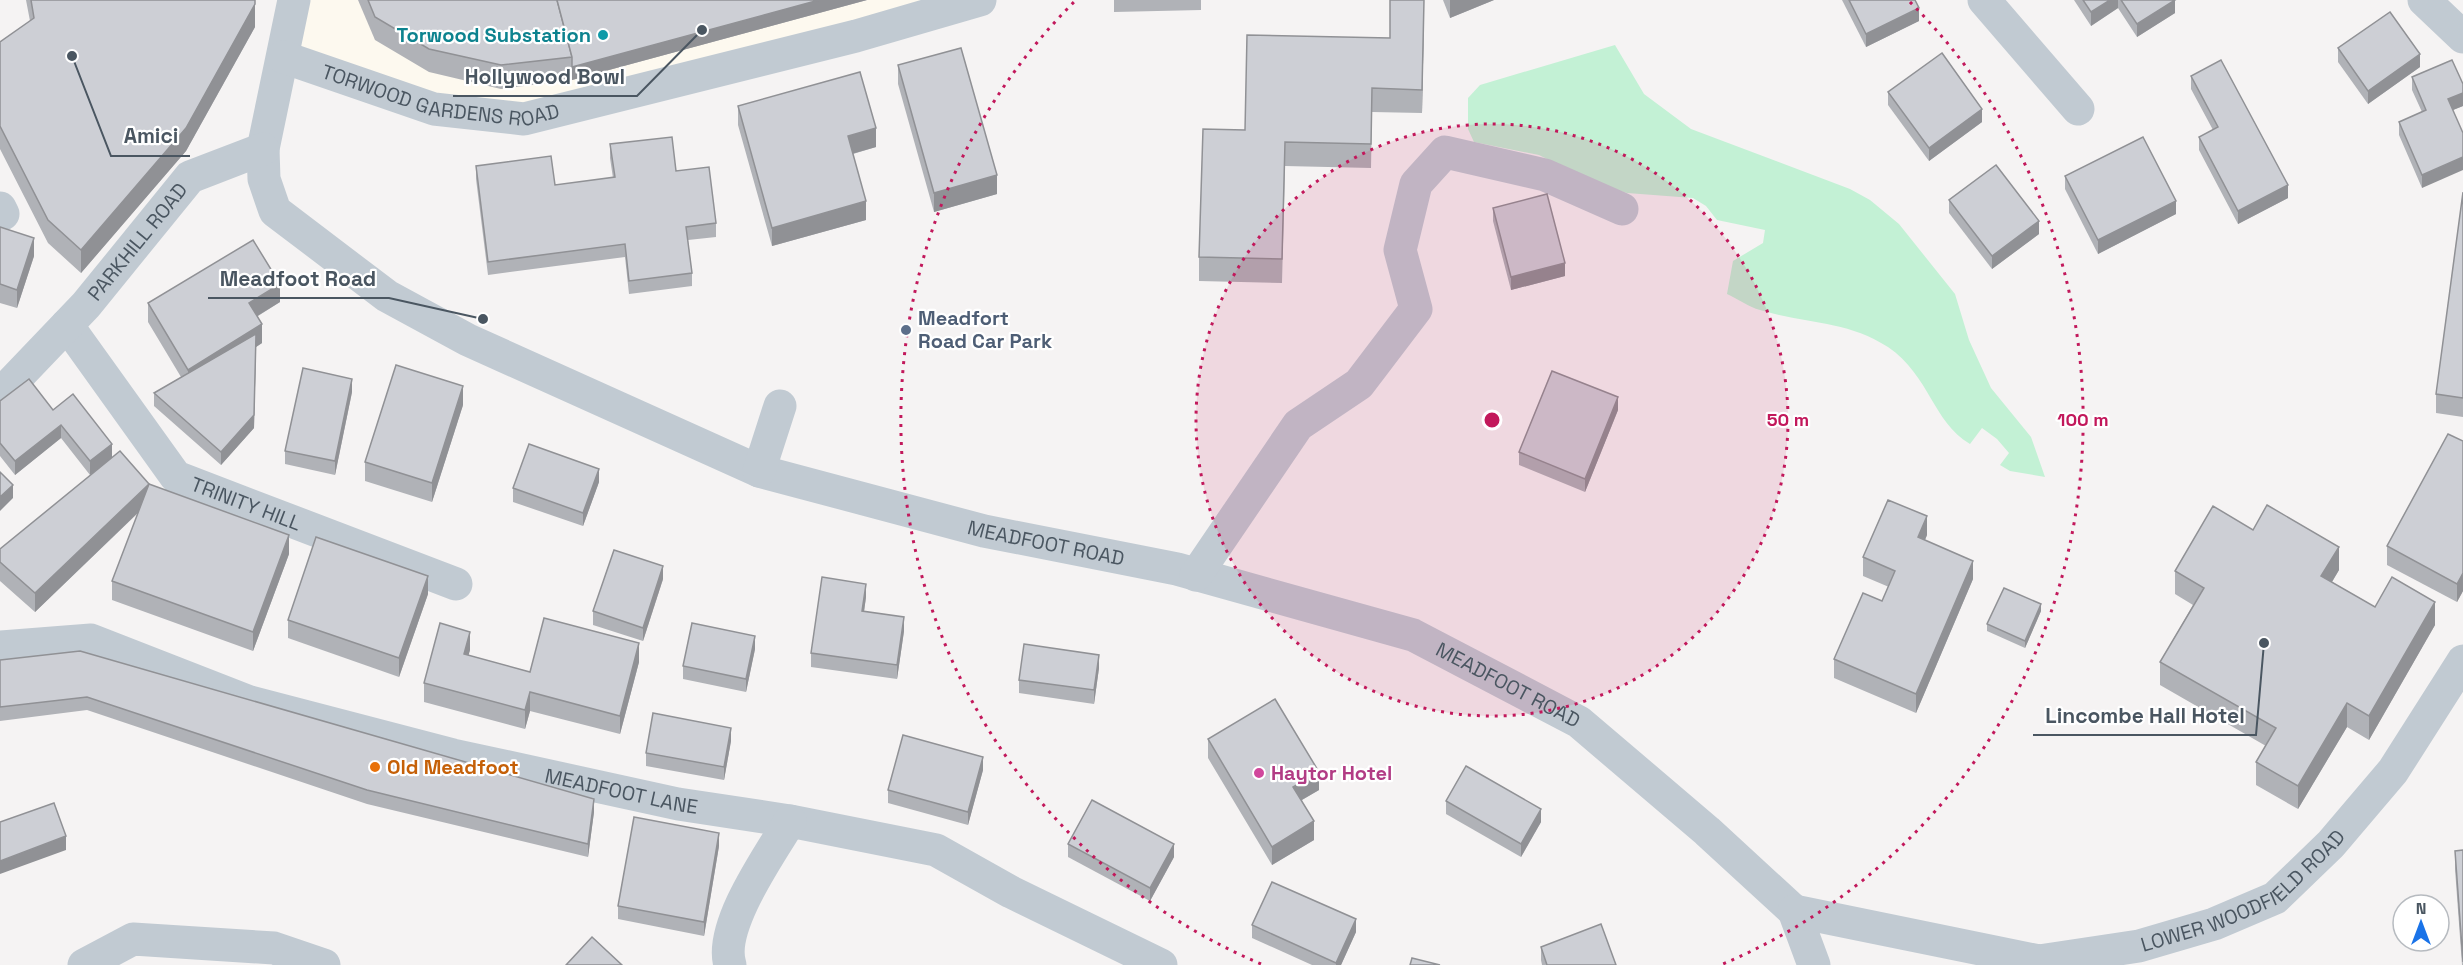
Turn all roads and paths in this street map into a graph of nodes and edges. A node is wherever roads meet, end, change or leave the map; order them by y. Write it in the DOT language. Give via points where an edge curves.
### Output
graph roads {
  1 [pos="294,0"];
  2 [pos="980,0"];
  3 [pos="1984,0"];
  4 [pos="2424,0"];
  5 [pos="2463,37"];
  6 [pos="283,57"];
  7 [pos="2078,109"];
  8 [pos="263,149"];
  9 [pos="1622,209"];
  10 [pos="67,325"];
  11 [pos="0,395"];
  12 [pos="780,406"];
  13 [pos="759,471"];
  14 [pos="1196,575"];
  15 [pos="456,584"];
  16 [pos="0,647"];
  17 [pos="2463,661"];
  18 [pos="790,821"];
  19 [pos="1794,911"];
  20 [pos="84,965"];
  21 [pos="324,965"];
  22 [pos="730,965"];
  23 [pos="1161,965"];
  24 [pos="1814,965"];
  1 -- 6 [label="street"];
  2 -- 6 [label="street, TORWOOD GARDENS ROAD" via="856,36 524,119 434,109"];
  3 -- 7 [label="street"];
  4 -- 5 [label="street"];
  6 -- 8 [label="street"];
  8 -- 10 [label="street, PARKHILL ROAD" via="190,177"];
  8 -- 13 [label="street, MEADFOOT ROAD" via="264,179 275,211 387,296 468,340"];
  9 -- 14 [label="street" via="1545,176 1445,152 1416,184 1400,250 1416,309 1359,384 1298,425"];
  10 -- 11 [label="street, PARKHILL ROAD"];
  10 -- 15 [label="street, TRINITY HILL" via="176,477"];
  12 -- 13 [label="street"];
  13 -- 14 [label="street, MEADFOOT ROAD" via="984,531"];
  14 -- 19 [label="street, MEADFOOT ROAD" via="1413,635 1579,722"];
  16 -- 18 [label="street, MEADFOOT LANE" via="91,640 250,702 443,752 678,804"];
  17 -- 19 [label="street, LOWER WOODFIELD ROAD" via="2393,771 2331,844 2275,898 2214,924 2139,946 2038,961"];
  18 -- 22 [label="street" via="743,898 727,953"];
  18 -- 23 [label="street, MEADFOOT LANE" via="936,850 1011,892"];
  19 -- 24 [label="street, MEADFOOT ROAD"];
  20 -- 21 [label="street" via="133,939 274,948"];
}
